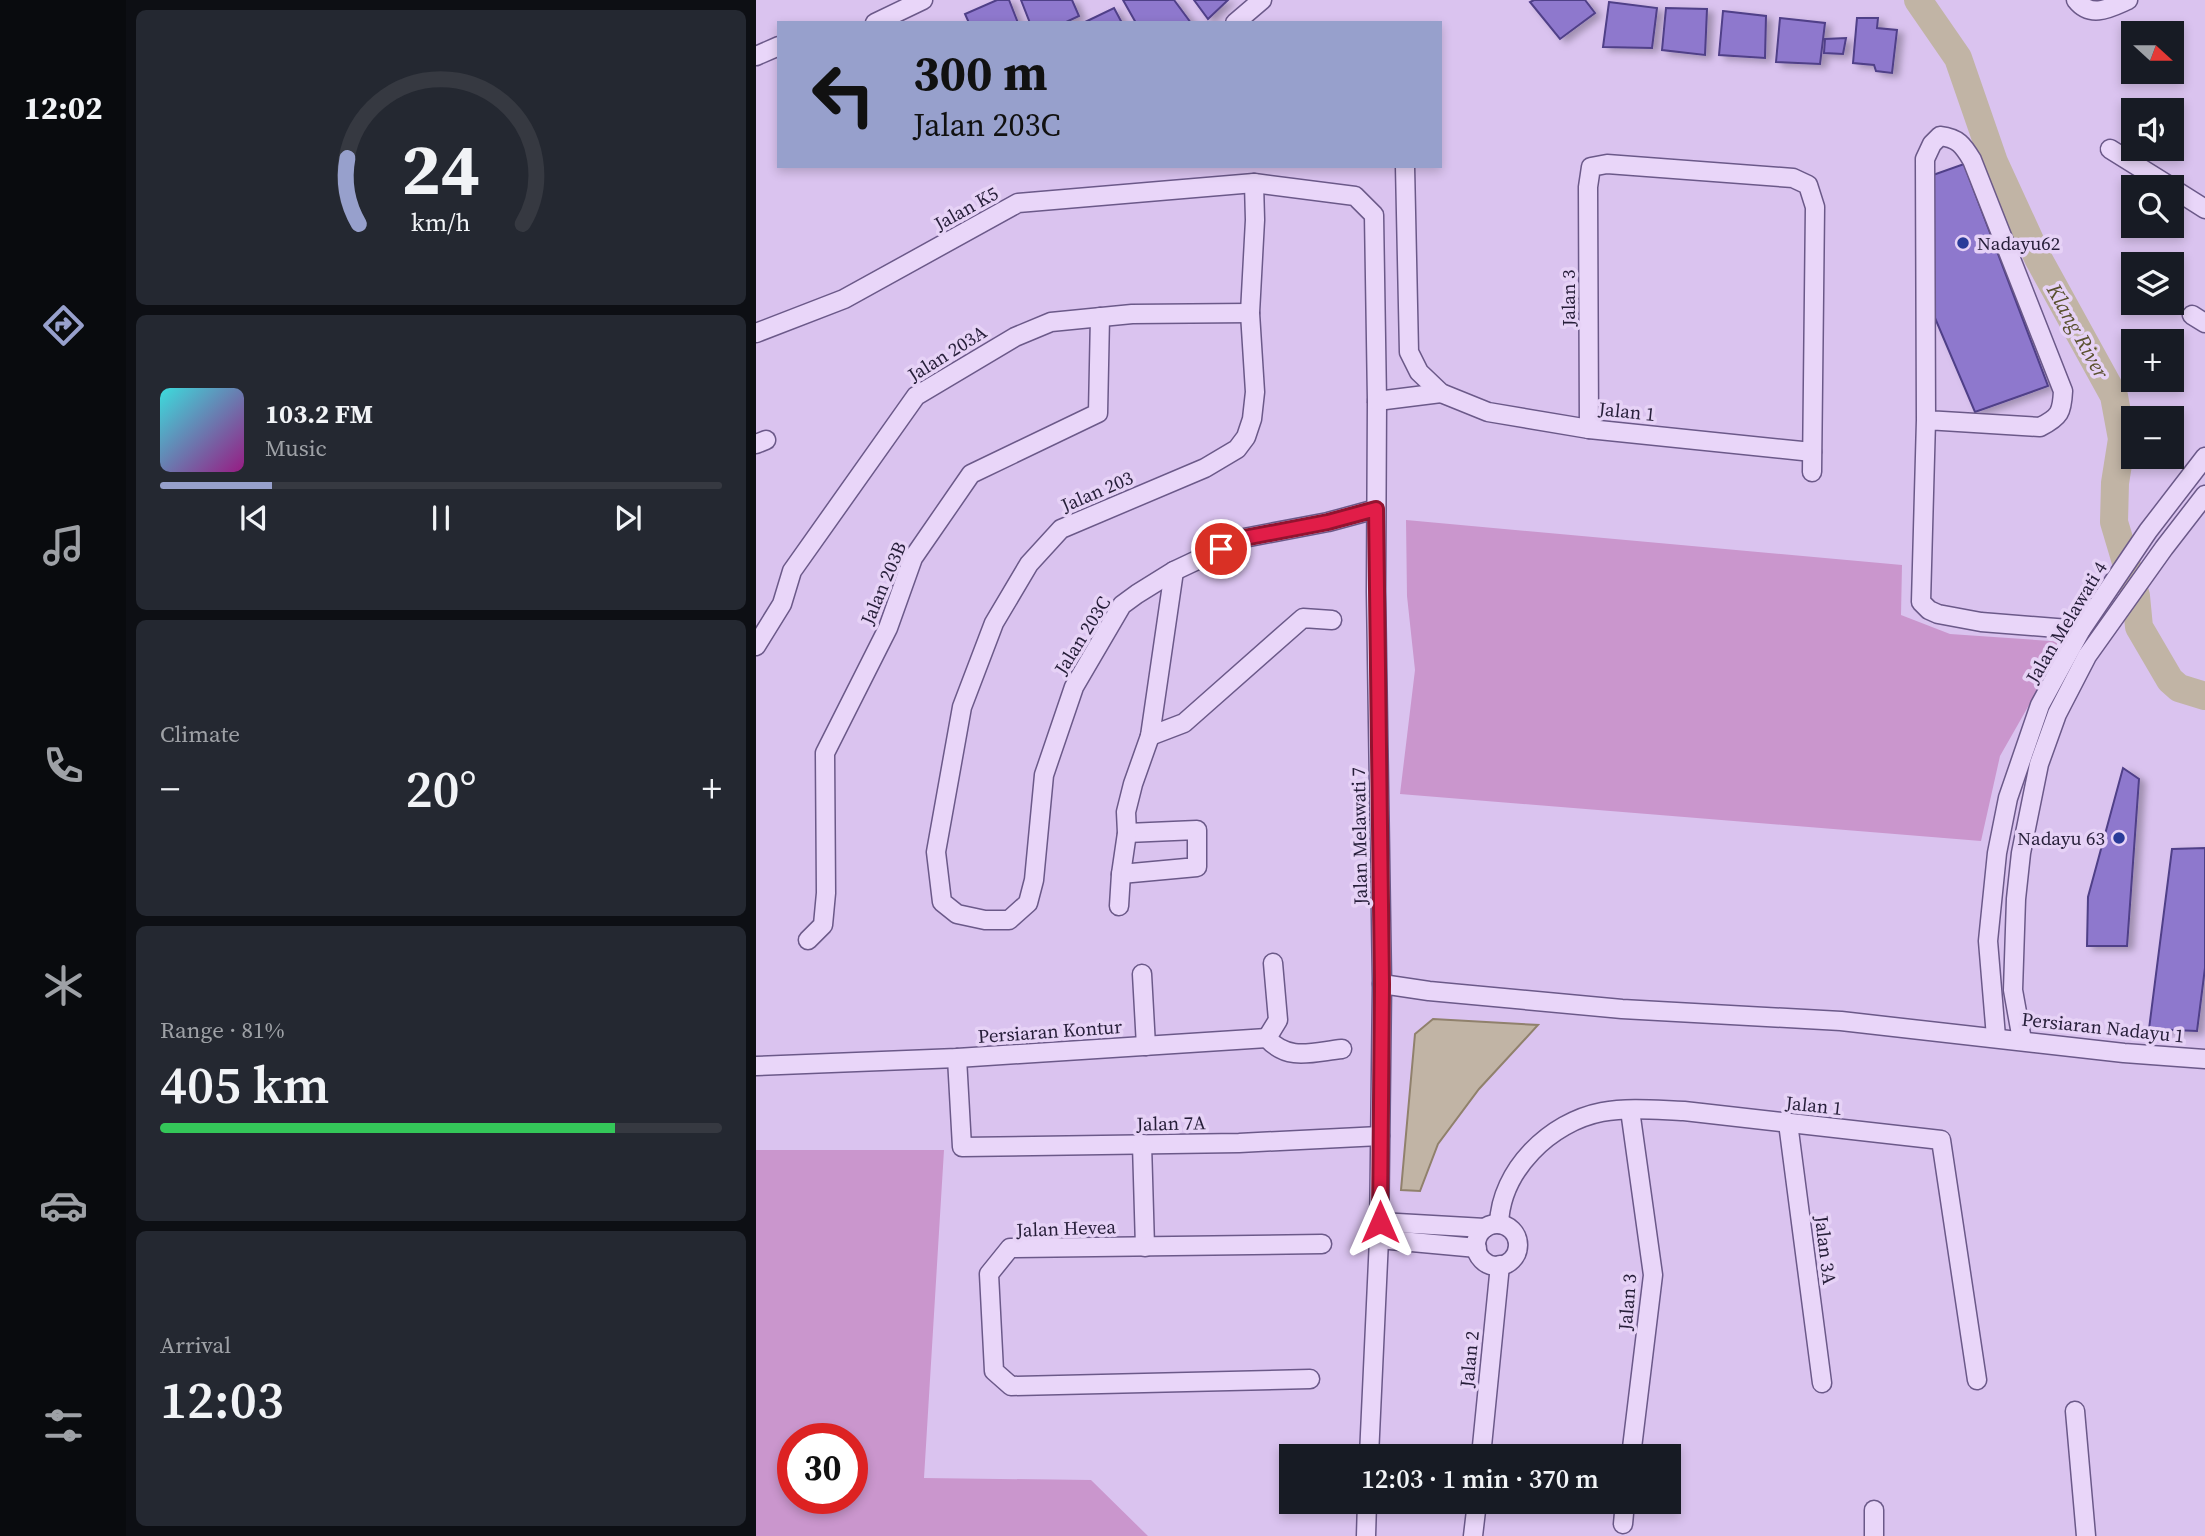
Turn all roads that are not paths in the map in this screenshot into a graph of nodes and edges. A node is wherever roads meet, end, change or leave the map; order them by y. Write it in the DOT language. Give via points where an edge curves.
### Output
graph roads {
  1 [pos="923,0"];
  2 [pos="1262,0"];
  3 [pos="2076,0"];
  4 [pos="2128,0"];
  5 [pos="879,21"];
  6 [pos="1237,21"];
  7 [pos="777,47"];
  8 [pos="756,56"];
  9 [pos="2110,149"];
  10 [pos="1405,168"];
  11 [pos="2151,175"];
  12 [pos="1255,183"];
  13 [pos="2184,196"];
  14 [pos="2205,209"];
  15 [pos="1374,215"];
  16 [pos="1250,313"];
  17 [pos="1101,317"];
  18 [pos="756,333"];
  19 [pos="1441,393"];
  20 [pos="1377,401"];
  21 [pos="1926,420"];
  22 [pos="1589,429"];
  23 [pos="1812,452"];
  24 [pos="2205,457"];
  25 [pos="1812,472"];
  26 [pos="2205,495"];
  27 [pos="1376,509"];
  28 [pos="1174,571"];
  29 [pos="1332,620"];
  30 [pos="2081,629"];
  31 [pos="756,646"];
  32 [pos="1150,736"];
  33 [pos="1127,833"];
  34 [pos="1121,874"];
  35 [pos="1119,906"];
  36 [pos="985,920"];
  37 [pos="808,940"];
  38 [pos="1273,963"];
  39 [pos="1142,975"];
  40 [pos="1382,984"];
  41 [pos="1996,1037"];
  42 [pos="1267,1038"];
  43 [pos="2022,1040"];
  44 [pos="1146,1046"];
  45 [pos="1342,1049"];
  46 [pos="957,1058"];
  47 [pos="2205,1059"];
  48 [pos="756,1066"];
  49 [pos="1630,1110"];
  50 [pos="1788,1123"];
  51 [pos="1380,1136"];
  52 [pos="1142,1144"];
  53 [pos="1492,1226"];
  54 [pos="1380,1230"];
  55 [pos="1322,1244"];
  56 [pos="1145,1247"];
  57 [pos="1477,1248"];
  58 [pos="1500,1265"];
  59 [pos="1310,1379"];
  60 [pos="1977,1380"];
  61 [pos="1822,1384"];
  62 [pos="2075,1411"];
  63 [pos="1370,1444"];
  64 [pos="1482,1444"];
  65 [pos="1632,1444"];
  66 [pos="1874,1510"];
  67 [pos="1367,1514"];
  68 [pos="1475,1514"];
  69 [pos="1624,1514"];
  70 [pos="1623,1524"];
  71 [pos="1366,1536"];
  72 [pos="1473,1536"];
  73 [pos="1874,1536"];
  74 [pos="2086,1536"];
  1 -- 5 [label="street"];
  2 -- 6 [label="street"];
  3 -- 4 [label="street" via="2085,9 2099,12"];
  7 -- 8 [label="street"];
  9 -- 11 [label="street"];
  10 -- 19 [label="street" via="1409,352 1419,372"];
  12 -- 15 [label="street, Jalan K5" via="1355,196"];
  12 -- 16 [label="street, Jalan 203"];
  12 -- 18 [label="street, Jalan K5" via="1018,203 844,299"];
  13 -- 14 [label="street"];
  15 -- 20 [label="street, Jalan Melawati 7"];
  16 -- 17 [label="street, Jalan 203A"];
  16 -- 36 [label="street, Jalan 203" via="1255,392 1252,419 1237,449 1205,468 1061,529 1029,564 994,623 962,707 936,852 942,902 957,914"];
  17 -- 31 [label="street, Jalan 203A" via="1051,321 916,396 792,571 782,604"];
  17 -- 37 [label="street, Jalan 203B" via="1098,414 971,474 913,558 888,628 825,753 826,893 823,925"];
  19 -- 20 [label="street"];
  19 -- 22 [label="street, Jalan 1" via="1489,412"];
  20 -- 27 [label="street, Jalan Melawati 7"];
  21 -- 21 [label="street" via="1925,159 1940,136 1962,143 1972,160 2063,391 2062,408 2054,420 2040,427"];
  21 -- 30 [label="street" via="1921,602 1938,614 1981,622"];
  22 -- 23 [label="street, Jalan 1"];
  22 -- 23 [label="street, Jalan 3" via="1591,167 1607,164 1793,178 1808,185 1815,207"];
  23 -- 25 [label="street"];
  24 -- 30 [label="street, Jalan Melawati 4"];
  26 -- 43 [label="street, Jalan Melawati 4" via="2087,656 2057,714 2039,764 2016,900 2014,989"];
  27 -- 28 [label="street, Jalan 203C" via="1244,538"];
  27 -- 40 [label="street, Jalan Melawati 7"];
  28 -- 32 [label="street"];
  28 -- 36 [label="street, Jalan 203C" via="1122,605 1074,687 1044,775 1028,903 1009,920"];
  29 -- 32 [label="street" via="1303,618 1184,723"];
  30 -- 41 [label="street, Jalan Melawati 4" via="2040,705 2008,798 1988,940"];
  32 -- 33 [label="street" via="1126,812"];
  33 -- 34 [label="street"];
  33 -- 34 [label="street" via="1196,830 1197,867"];
  34 -- 35 [label="street"];
  38 -- 42 [label="street" via="1278,1020"];
  39 -- 44 [label="street"];
  40 -- 41 [label="street, Persiaran Nadayu 1" via="1622,1009 1841,1021"];
  40 -- 51 [label="street, Jalan Melawati 7"];
  41 -- 43 [label="street, Persiaran Nadayu 1"];
  42 -- 44 [label="street, Persiaran Kontur"];
  42 -- 45 [label="street" via="1288,1053"];
  43 -- 47 [label="street, Persiaran Nadayu 1"];
  44 -- 46 [label="street, Persiaran Kontur"];
  46 -- 48 [label="street, Persiaran Kontur"];
  46 -- 52 [label="street, Jalan 7A" via="962,1147"];
  49 -- 50 [label="street, Jalan 1"];
  49 -- 53 [label="street, Jalan 1" via="1574,1121 1538,1145 1512,1176"];
  49 -- 65 [label="street, Jalan 3" via="1653,1275"];
  50 -- 60 [label="street, Jalan 1" via="1941,1140"];
  50 -- 61 [label="street, Jalan 3A"];
  51 -- 52 [label="street, Jalan 7A"];
  51 -- 54 [label="street, Jalan Melawati 7"];
  52 -- 56 [label="street"];
  53 -- 54 [label="street"];
  53 -- 57 [label="street" via="1477,1241"];
  53 -- 58 [label="street" via="1510,1228 1517,1238 1515,1256"];
  54 -- 57 [label="street"];
  54 -- 63 [label="street, Jalan Melawati 7"];
  55 -- 56 [label="street, Jalan Hevea"];
  56 -- 59 [label="street, Jalan Hevea" via="1010,1248 989,1274 994,1371 1011,1386"];
  57 -- 58 [label="street" via="1483,1259"];
  58 -- 64 [label="street, Jalan 2"];
  62 -- 74 [label="street"];
  66 -- 73 [label="street"];
  67 -- 71 [label="street"];
  68 -- 72 [label="street"];
  69 -- 70 [label="street"];
}
